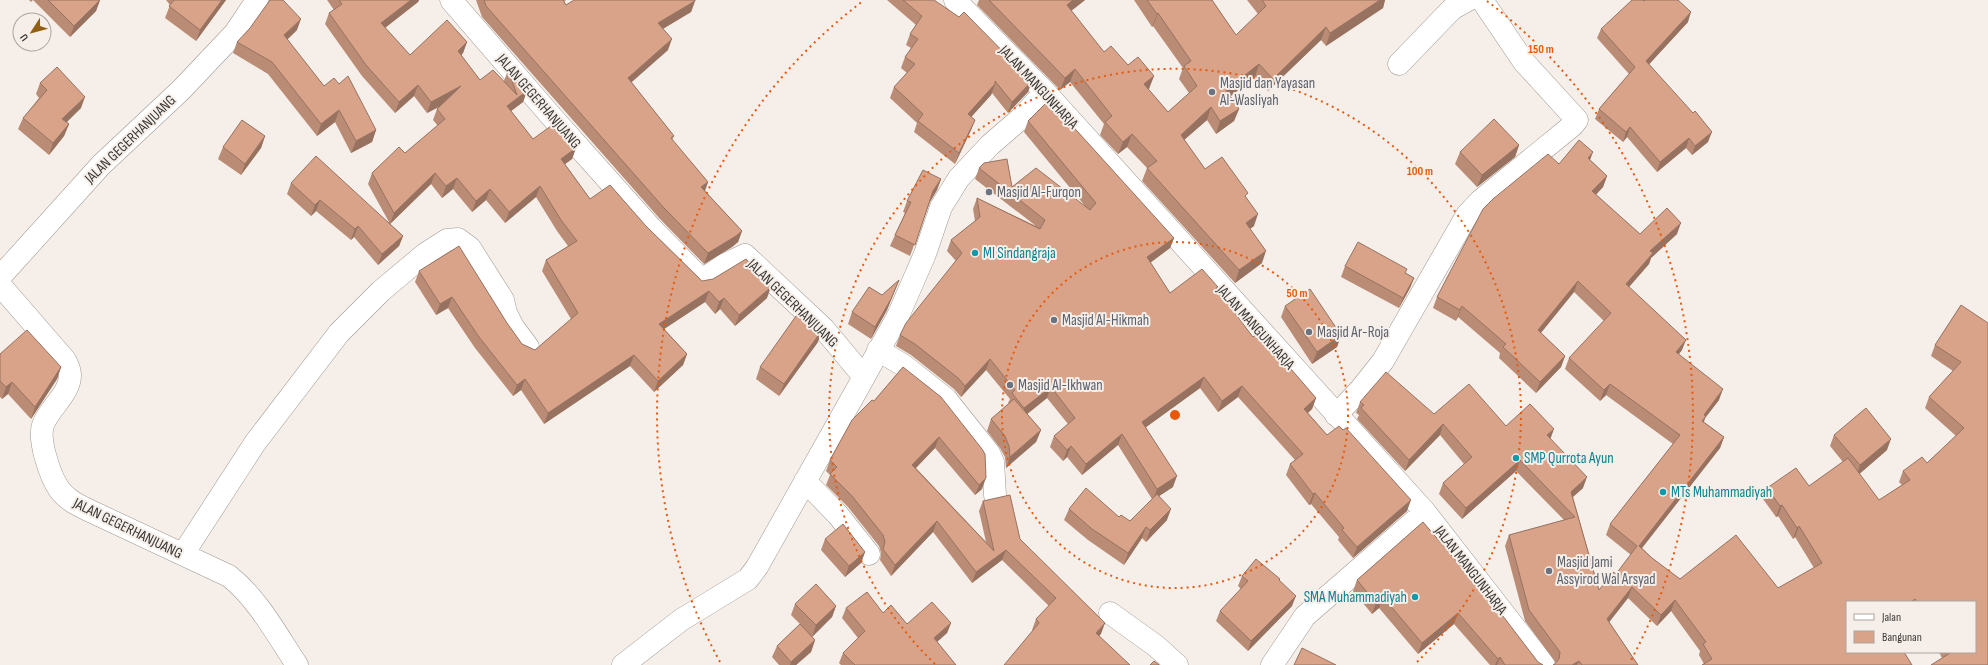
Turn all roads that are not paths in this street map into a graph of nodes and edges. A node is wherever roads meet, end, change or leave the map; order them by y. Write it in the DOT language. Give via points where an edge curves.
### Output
graph roads {
  1 [pos="257,0"];
  2 [pos="451,0"];
  3 [pos="955,0"];
  4 [pos="1468,0"];
  5 [pos="1482,0"];
  6 [pos="1398,64"];
  7 [pos="1045,92"];
  8 [pos="0,277"];
  9 [pos="0,285"];
  10 [pos="528,348"];
  11 [pos="878,350"];
  12 [pos="864,377"];
  13 [pos="1336,415"];
  14 [pos="805,480"];
  15 [pos="995,495"];
  16 [pos="1425,512"];
  17 [pos="184,554"];
  18 [pos="869,554"];
  19 [pos="1110,613"];
  20 [pos="297,665"];
  21 [pos="623,665"];
  22 [pos="1176,665"];
  23 [pos="1272,665"];
  24 [pos="1544,665"];
  1 -- 8 [label="street, JALAN GEGERHANJUANG" via="235,33 181,90 101,165"];
  2 -- 12 [label="street, JALAN GEGERHANJUANG" via="556,122 702,280 744,255 824,329"];
  3 -- 7 [label="street, JALAN MANGUNHARJA"];
  4 -- 6 [label="street" via="1452,9"];
  5 -- 13 [label="street" via="1524,62 1577,120 1480,201 1467,215 1383,361"];
  7 -- 11 [label="street" via="959,178 941,207 925,254 898,316"];
  7 -- 13 [label="street, JALAN MANGUNHARJA"];
  9 -- 17 [label="street, JALAN GEGERHANJUANG" via="65,360 70,373 69,384 43,424 41,436 52,476 59,490 69,500 86,509"];
  10 -- 17 [label="street" via="513,327 503,300 470,248 458,239 447,240 425,254 339,333 255,442"];
  11 -- 12 [label="street"];
  11 -- 15 [label="street" via="946,399 989,453 993,462"];
  12 -- 14 [label="street"];
  13 -- 16 [label="street, JALAN MANGUNHARJA"];
  14 -- 18 [label="street" via="838,515"];
  14 -- 21 [label="street" via="748,579 681,620"];
  16 -- 23 [label="street" via="1305,616"];
  16 -- 24 [label="street, JALAN MANGUNHARJA"];
  17 -- 20 [label="street, JALAN GEGERHANJUANG" via="238,583 255,603"];
  19 -- 22 [label="street" via="1156,646"];
}
